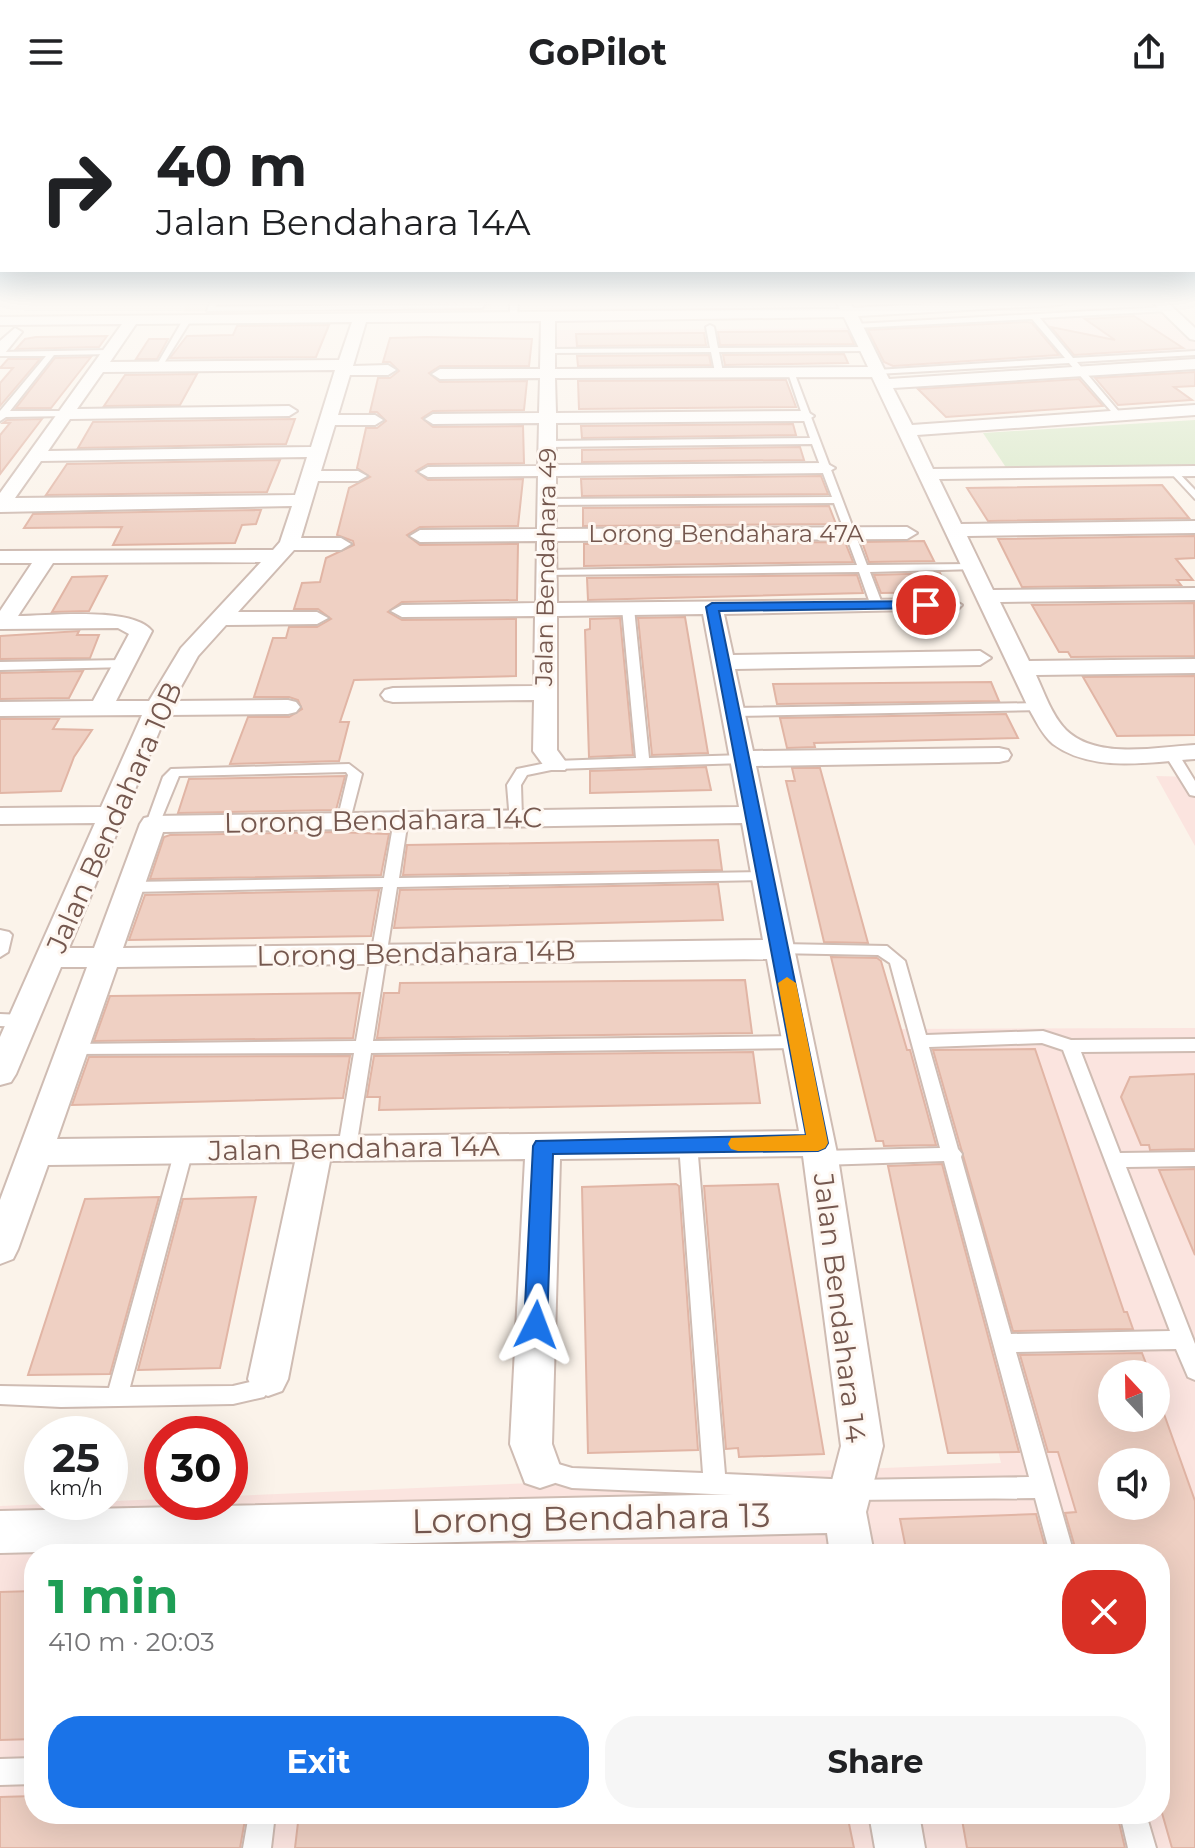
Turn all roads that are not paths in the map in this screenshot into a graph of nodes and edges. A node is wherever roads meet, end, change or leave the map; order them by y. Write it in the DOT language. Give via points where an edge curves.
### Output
graph roads {
  1 [pos="28,382"];
  2 [pos="88,382"];
  3 [pos="203,382"];
  4 [pos="339,382"];
  5 [pos="547,382"];
  6 [pos="794,382"];
  7 [pos="882,382"];
  8 [pos="1089,382"];
  9 [pos="200,389"];
  10 [pos="1195,410"];
  11 [pos="289,411"];
  12 [pos="66,414"];
  13 [pos="1,415"];
  14 [pos="1117,415"];
  15 [pos="806,416"];
  16 [pos="547,418"];
  17 [pos="433,419"];
  18 [pos="327,420"];
  19 [pos="375,420"];
  20 [pos="905,431"];
  21 [pos="816,441"];
  22 [pos="547,444"];
  23 [pos="317,452"];
  24 [pos="35,456"];
  25 [pos="826,468"];
  26 [pos="547,469"];
  27 [pos="1174,471"];
  28 [pos="1195,471"];
  29 [pos="428,472"];
  30 [pos="926,474"];
  31 [pos="310,476"];
  32 [pos="358,476"];
  33 [pos="1195,496"];
  34 [pos="302,500"];
  35 [pos="838,500"];
  36 [pos="546,502"];
  37 [pos="1,505"];
  38 [pos="1195,527"];
  39 [pos="953,530"];
  40 [pos="907,533"];
  41 [pos="850,534"];
  42 [pos="546,535"];
  43 [pos="420,536"];
  44 [pos="341,544"];
  45 [pos="284,550"];
  46 [pos="0,557"];
  47 [pos="45,559"];
  48 [pos="972,567"];
  49 [pos="863,569"];
  50 [pos="546,573"];
  51 [pos="1195,594"];
  52 [pos="986,596"];
  53 [pos="951,605"];
  54 [pos="877,606"];
  55 [pos="712,607"];
  56 [pos="628,608"];
  57 [pos="545,609"];
  58 [pos="402,611"];
  59 [pos="317,618"];
  60 [pos="218,619"];
  61 [pos="2,623"];
  62 [pos="980,658"];
  63 [pos="724,662"];
  64 [pos="125,664"];
  65 [pos="0,666"];
  66 [pos="1195,666"];
  67 [pos="1021,668"];
  68 [pos="544,693"];
  69 [pos="393,695"];
  70 [pos="288,707"];
  71 [pos="1040,707"];
  72 [pos="101,708"];
  73 [pos="157,708"];
  74 [pos="0,709"];
  75 [pos="735,712"];
  76 [pos="1183,752"];
  77 [pos="999,755"];
  78 [pos="744,759"];
  79 [pos="643,763"];
  80 [pos="556,765"];
  81 [pos="1194,789"];
  82 [pos="112,815"];
  83 [pos="755,815"];
  84 [pos="0,816"];
  85 [pos="515,818"];
  86 [pos="401,820"];
  87 [pos="344,821"];
  88 [pos="153,824"];
  89 [pos="766,876"];
  90 [pos="390,882"];
  91 [pos="130,887"];
  92 [pos="0,935"];
  93 [pos="780,949"];
  94 [pos="0,952"];
  95 [pos="379,954"];
  96 [pos="105,957"];
  97 [pos="51,958"];
  98 [pos="12,1020"];
  99 [pos="922,1041"];
  100 [pos="798,1042"];
  101 [pos="1195,1045"];
  102 [pos="1070,1046"];
  103 [pos="364,1048"];
  104 [pos="71,1050"];
  105 [pos="3,1063"];
  106 [pos="688,1144"];
  107 [pos="543,1146"];
  108 [pos="331,1149"];
  109 [pos="184,1150"];
  110 [pos="819,1150"];
  111 [pos="35,1152"];
  112 [pos="953,1154"];
  113 [pos="1195,1159"];
  114 [pos="1114,1160"];
  115 [pos="0,1249"];
  116 [pos="1183,1340"];
  117 [pos="1004,1343"];
  118 [pos="1195,1371"];
  119 [pos="268,1379"];
  120 [pos="0,1395"];
  121 [pos="117,1397"];
  122 [pos="540,1469"];
  123 [pos="715,1484"];
  124 [pos="1044,1487"];
  125 [pos="848,1501"];
  126 [pos="0,1532"];
  127 [pos="303,1539"];
  128 [pos="851,1544"];
  129 [pos="1059,1544"];
  130 [pos="24,1771"];
  131 [pos="0,1772"];
  132 [pos="261,1824"];
  133 [pos="896,1824"];
  134 [pos="1136,1824"];
  135 [pos="257,1848"];
  136 [pos="900,1848"];
  137 [pos="1142,1848"];
  1 -- 13 [label="lane"];
  2 -- 12 [label="street"];
  3 -- 9 [label="street"];
  4 -- 18 [label="street"];
  5 -- 16 [label="street, Jalan Bendahara 49"];
  6 -- 15 [label="lane"];
  7 -- 20 [label="street"];
  8 -- 14 [label="lane"];
  10 -- 14 [label="street"];
  11 -- 12 [label="street"];
  12 -- 13 [label="lane"];
  12 -- 24 [label="street"];
  14 -- 20 [label="street"];
  15 -- 16 [label="street"];
  15 -- 21 [label="lane"];
  16 -- 17 [label="street"];
  16 -- 22 [label="street, Jalan Bendahara 49"];
  18 -- 19 [label="street"];
  18 -- 23 [label="street"];
  20 -- 30 [label="street"];
  21 -- 22 [label="lane"];
  21 -- 25 [label="lane"];
  22 -- 26 [label="street, Jalan Bendahara 49"];
  23 -- 24 [label="street"];
  23 -- 31 [label="street"];
  24 -- 37 [label="street"];
  25 -- 26 [label="street"];
  25 -- 35 [label="lane"];
  26 -- 29 [label="street"];
  26 -- 36 [label="street, Jalan Bendahara 49"];
  27 -- 28 [label="street"];
  27 -- 30 [label="street"];
  27 -- 33 [label="lane"];
  30 -- 39 [label="street"];
  31 -- 32 [label="street"];
  31 -- 34 [label="street"];
  34 -- 37 [label="street"];
  34 -- 45 [label="street"];
  35 -- 36 [label="lane"];
  35 -- 41 [label="lane"];
  36 -- 42 [label="street, Jalan Bendahara 49"];
  38 -- 39 [label="street"];
  39 -- 48 [label="street"];
  40 -- 41 [label="street, Lorong Bendahara 47A"];
  41 -- 42 [label="street, Lorong Bendahara 47A"];
  41 -- 49 [label="lane"];
  42 -- 43 [label="street, Lorong Bendahara 47A"];
  42 -- 50 [label="street, Jalan Bendahara 49"];
  44 -- 45 [label="street"];
  45 -- 47 [label="street"];
  45 -- 60 [label="street, Jalan Bendahara 10B"];
  46 -- 47 [label="street"];
  47 -- 61 [label="street"];
  48 -- 49 [label="lane"];
  48 -- 52 [label="street"];
  49 -- 50 [label="lane"];
  49 -- 54 [label="lane"];
  50 -- 57 [label="street, Jalan Bendahara 49"];
  51 -- 52 [label="street"];
  52 -- 67 [label="street"];
  53 -- 54 [label="street"];
  54 -- 55 [label="street"];
  55 -- 56 [label="street"];
  55 -- 63 [label="street, Jalan Bendahara 14"];
  56 -- 57 [label="street"];
  56 -- 79 [label="lane"];
  57 -- 58 [label="street"];
  57 -- 68 [label="street, Jalan Bendahara 49"];
  59 -- 60 [label="street"];
  60 -- 73 [label="street, Jalan Bendahara 10B" via="189,653"];
  61 -- 64 [label="street" via="121,622 141,631"];
  62 -- 63 [label="street"];
  63 -- 75 [label="street, Jalan Bendahara 14"];
  64 -- 65 [label="lane"];
  64 -- 72 [label="street"];
  66 -- 67 [label="street"];
  67 -- 71 [label="street"];
  68 -- 69 [label="street"];
  68 -- 80 [label="street, Jalan Bendahara 49" via="545,751"];
  70 -- 73 [label="street"];
  71 -- 75 [label="lane"];
  71 -- 76 [label="street" via="1058,736 1075,747 1106,754"];
  72 -- 73 [label="street"];
  72 -- 74 [label="street"];
  73 -- 82 [label="street, Jalan Bendahara 10B"];
  75 -- 78 [label="street, Jalan Bendahara 14"];
  76 -- 81 [label="lane"];
  77 -- 78 [label="street"];
  78 -- 79 [label="lane"];
  78 -- 83 [label="street, Jalan Bendahara 14"];
  79 -- 80 [label="lane"];
  80 -- 85 [label="lane" via="517,777"];
  82 -- 84 [label="street"];
  82 -- 97 [label="street, Jalan Bendahara 10B"];
  83 -- 85 [label="street, Lorong Bendahara 14C"];
  83 -- 89 [label="street, Jalan Bendahara 14"];
  85 -- 86 [label="street, Lorong Bendahara 14C"];
  86 -- 87 [label="street, Lorong Bendahara 14C"];
  86 -- 90 [label="lane"];
  87 -- 88 [label="street, Lorong Bendahara 14C"];
  87 -- 88 [label="lane" via="355,774 349,768 176,772"];
  88 -- 91 [label="street"];
  89 -- 90 [label="lane"];
  89 -- 93 [label="street, Jalan Bendahara 14"];
  90 -- 91 [label="lane"];
  90 -- 95 [label="lane"];
  91 -- 96 [label="street"];
  92 -- 94 [label="lane"];
  93 -- 95 [label="street, Lorong Bendahara 14B"];
  93 -- 99 [label="lane" via="881,950 890,955 897,961"];
  93 -- 100 [label="street, Jalan Bendahara 14"];
  95 -- 96 [label="street, Lorong Bendahara 14B"];
  95 -- 103 [label="lane"];
  96 -- 97 [label="street, Lorong Bendahara 14B"];
  96 -- 104 [label="street"];
  97 -- 98 [label="street, Jalan Bendahara 10B"];
  98 -- 105 [label="street, Jalan Bendahara 10B"];
  99 -- 102 [label="lane" via="1043,1037"];
  99 -- 112 [label="lane"];
  100 -- 103 [label="lane"];
  100 -- 110 [label="street, Jalan Bendahara 14"];
  101 -- 102 [label="lane"];
  102 -- 114 [label="lane"];
  103 -- 104 [label="lane"];
  103 -- 108 [label="lane"];
  104 -- 111 [label="street"];
  106 -- 107 [label="street, Jalan Bendahara 14A"];
  106 -- 110 [label="street, Jalan Bendahara 14A"];
  106 -- 123 [label="lane"];
  107 -- 108 [label="street, Jalan Bendahara 14A"];
  107 -- 122 [label="street" via="531,1444"];
  108 -- 109 [label="street, Jalan Bendahara 14A"];
  108 -- 119 [label="street"];
  109 -- 111 [label="street, Jalan Bendahara 14A"];
  109 -- 121 [label="lane"];
  110 -- 112 [label="lane"];
  110 -- 125 [label="street, Jalan Bendahara 14" via="862,1446"];
  111 -- 115 [label="street"];
  112 -- 117 [label="lane"];
  113 -- 114 [label="lane"];
  114 -- 116 [label="lane"];
  116 -- 117 [label="lane"];
  116 -- 118 [label="lane"];
  117 -- 124 [label="lane"];
  119 -- 121 [label="lane" via="256,1390 233,1395"];
  120 -- 121 [label="lane"];
  122 -- 123 [label="lane" via="572,1478"];
  123 -- 125 [label="lane"];
  124 -- 125 [label="lane"];
  124 -- 129 [label="lane"];
  125 -- 127 [label="street, Lorong Bendahara 13"];
  125 -- 128 [label="street"];
  126 -- 127 [label="street, Lorong Bendahara 13"];
  130 -- 131 [label="lane"];
  132 -- 135 [label="lane"];
  133 -- 136 [label="street"];
  134 -- 137 [label="lane"];
}
